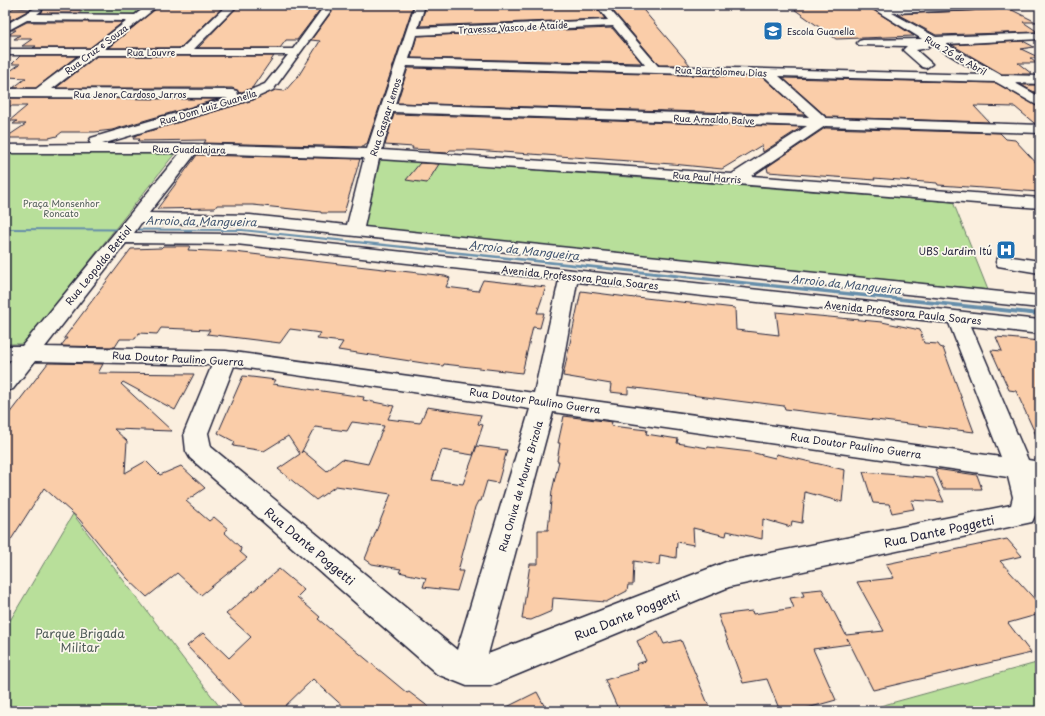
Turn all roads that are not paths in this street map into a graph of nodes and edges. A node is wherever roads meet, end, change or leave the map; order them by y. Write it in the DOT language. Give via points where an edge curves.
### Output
graph roads {
  1 [pos="44,5"];
  2 [pos="154,5"];
  3 [pos="233,5"];
  4 [pos="330,5"];
  5 [pos="420,5"];
  6 [pos="601,5"];
  7 [pos="1010,5"];
  8 [pos="877,8"];
  9 [pos="24,17"];
  10 [pos="138,18"];
  11 [pos="615,22"];
  12 [pos="5,28"];
  13 [pos="412,32"];
  14 [pos="1040,36"];
  15 [pos="863,43"];
  16 [pos="935,43"];
  17 [pos="5,52"];
  18 [pos="92,52"];
  19 [pos="184,52"];
  20 [pos="296,52"];
  21 [pos="402,62"];
  22 [pos="926,64"];
  23 [pos="654,70"];
  24 [pos="768,73"];
  25 [pos="998,79"];
  26 [pos="1040,80"];
  27 [pos="5,94"];
  28 [pos="38,94"];
  29 [pos="255,94"];
  30 [pos="1040,103"];
  31 [pos="388,108"];
  32 [pos="822,122"];
  33 [pos="138,129"];
  34 [pos="1040,129"];
  35 [pos="72,148"];
  36 [pos="124,148"];
  37 [pos="192,148"];
  38 [pos="5,149"];
  39 [pos="373,154"];
  40 [pos="735,179"];
  41 [pos="1040,203"];
  42 [pos="128,228"];
  43 [pos="219,229"];
  44 [pos="354,231"];
  45 [pos="1005,262"];
  46 [pos="1040,267"];
  47 [pos="569,276"];
  48 [pos="1040,302"];
  49 [pos="957,318"];
  50 [pos="1040,327"];
  51 [pos="5,352"];
  52 [pos="29,352"];
  53 [pos="226,358"];
  54 [pos="5,383"];
  55 [pos="544,401"];
  56 [pos="1029,470"];
  57 [pos="467,670"];
  1 -- 9 [label="street"];
  2 -- 10 [label="street, Rua Cruz e Souza"];
  3 -- 19 [label="street"];
  4 -- 20 [label="street, Rua Dom Luiz Guanella"];
  5 -- 13 [label="street, Rua Gaspar Lemos"];
  6 -- 11 [label="street"];
  7 -- 8 [label="street"];
  8 -- 16 [label="street, Rua 26 de Abril"];
  9 -- 10 [label="street"];
  9 -- 12 [label="street"];
  10 -- 18 [label="street, Rua Cruz e Souza"];
  11 -- 13 [label="street, Travessa Vasco de Ataíde"];
  11 -- 23 [label="street"];
  13 -- 21 [label="street, Rua Gaspar Lemos"];
  14 -- 16 [label="street"];
  15 -- 16 [label="street"];
  16 -- 22 [label="street" via="909,48"];
  16 -- 25 [label="street, Rua 26 de Abril"];
  17 -- 18 [label="street, Rua Louvre"];
  18 -- 19 [label="street, Rua Louvre"];
  18 -- 28 [label="street, Rua Cruz e Souza"];
  19 -- 20 [label="street, Rua Louvre"];
  20 -- 29 [label="street, Rua Dom Luiz Guanella" via="269,87"];
  21 -- 23 [label="street, Rua Bartolomeu Dias"];
  21 -- 31 [label="street, Rua Gaspar Lemos"];
  23 -- 24 [label="street, Rua Bartolomeu Dias"];
  24 -- 25 [label="street, Rua Bartolomeu Dias"];
  24 -- 32 [label="street"];
  25 -- 26 [label="street, Rua Bartolomeu Dias"];
  25 -- 30 [label="street, Rua 26 de Abril"];
  27 -- 28 [label="street, Rua Jenor Cardoso Jarros"];
  28 -- 29 [label="street, Rua Jenor Cardoso Jarros"];
  29 -- 33 [label="street, Rua Dom Luiz Guanella"];
  31 -- 32 [label="street, Rua Arnaldo Balve"];
  31 -- 39 [label="street, Rua Gaspar Lemos"];
  32 -- 34 [label="street, Rua Arnaldo Balve"];
  32 -- 40 [label="street"];
  33 -- 35 [label="street, Rua Dom Luiz Guanella"];
  33 -- 36 [label="street" via="127,139"];
  35 -- 36 [label="street, Rua Guadalajara"];
  35 -- 38 [label="street, Rua Guadalajara"];
  36 -- 37 [label="street, Rua Guadalajara"];
  37 -- 39 [label="street, Rua Guadalajara"];
  37 -- 42 [label="street, Rua Leopoldo Bettiol"];
  39 -- 40 [label="street, Rua Paul Harris"];
  39 -- 44 [label="street, Rua Gaspar Lemos"];
  40 -- 41 [label="street, Rua Paul Harris"];
  42 -- 43 [label="street, Avenida Professora Paula Soares"];
  42 -- 43 [label="street, Avenida Professora Paula Soares"];
  42 -- 52 [label="street, Rua Leopoldo Bettiol"];
  43 -- 44 [label="street, Avenida Professora Paula Soares" via="250,220"];
  43 -- 47 [label="street, Avenida Professora Paula Soares" via="243,240"];
  44 -- 48 [label="street, Avenida Professora Paula Soares"];
  45 -- 46 [label="street"];
  47 -- 49 [label="street, Avenida Professora Paula Soares"];
  47 -- 55 [label="street, Rua Oniva de Moura Brizola"];
  49 -- 50 [label="street, Avenida Professora Paula Soares"];
  49 -- 56 [label="street, Rua Dante Poggetti"];
  51 -- 52 [label="street, Rua Doutor Paulino Guerra"];
  52 -- 53 [label="street, Rua Doutor Paulino Guerra"];
  52 -- 54 [label="street, Rua Leopoldo Bettiol"];
  53 -- 55 [label="street, Rua Doutor Paulino Guerra"];
  53 -- 57 [label="street, Rua Dante Poggetti" via="196,433 199,451 448,663"];
  55 -- 56 [label="street, Rua Doutor Paulino Guerra"];
  55 -- 57 [label="street, Rua Oniva de Moura Brizola"];
  56 -- 57 [label="street, Rua Dante Poggetti" via="1022,514 726,575 490,670"];
}
